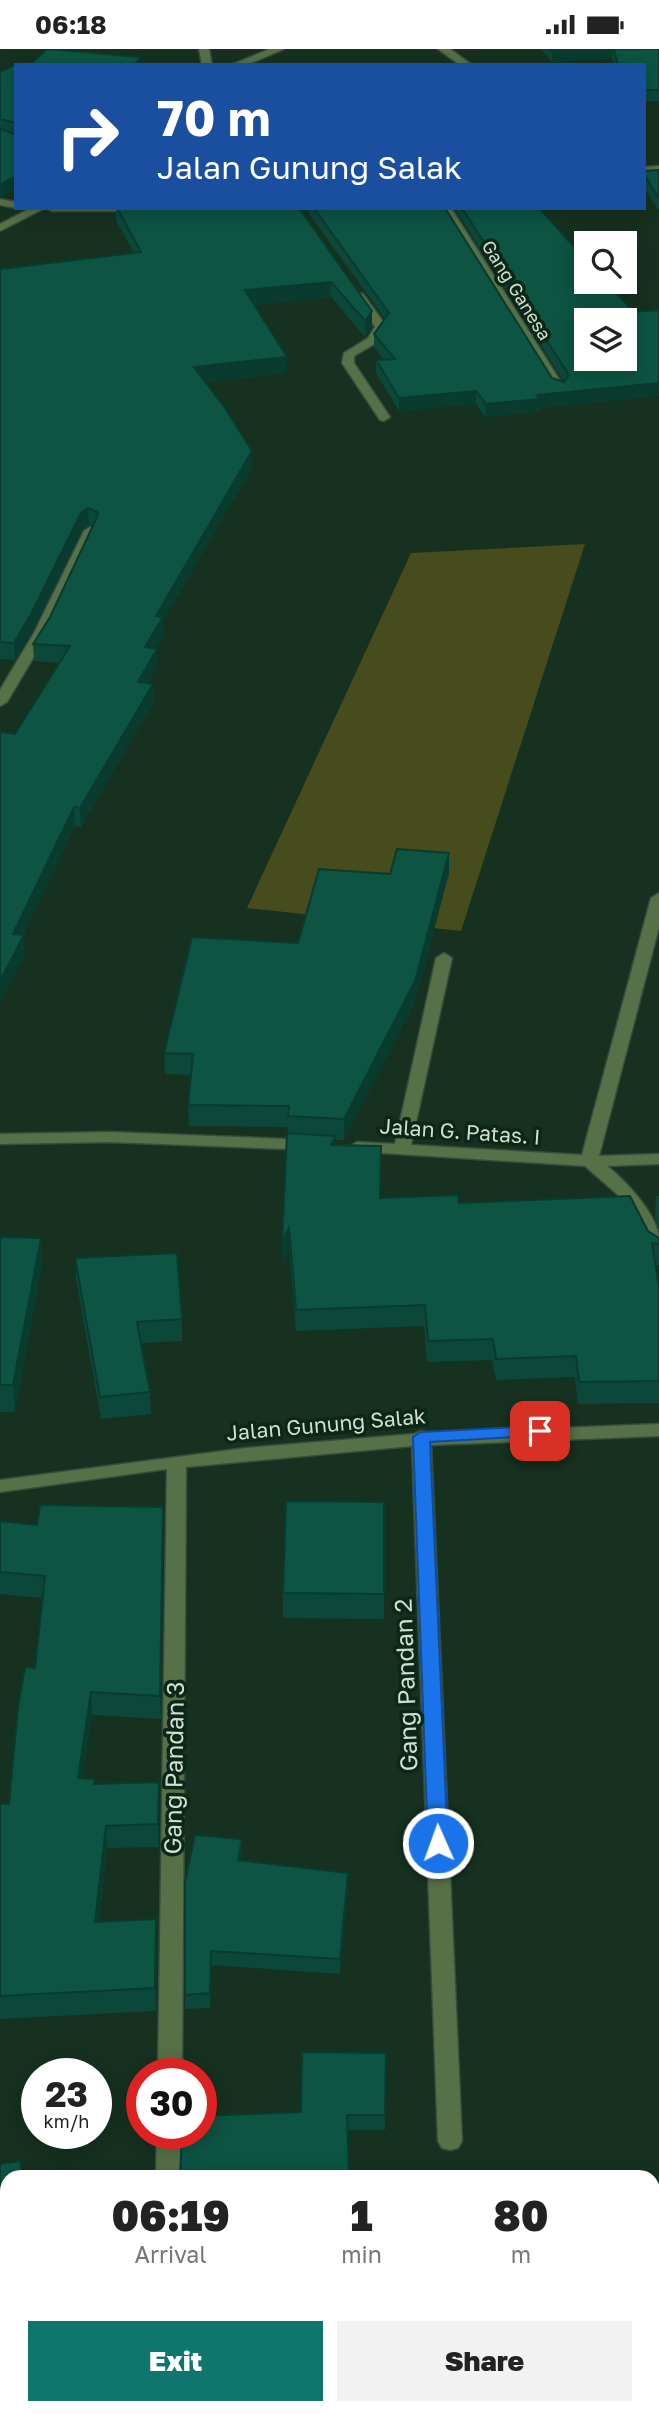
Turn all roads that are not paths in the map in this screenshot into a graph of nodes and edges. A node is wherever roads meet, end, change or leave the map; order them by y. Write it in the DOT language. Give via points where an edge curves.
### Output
graph roads {
  1 [pos="279,49"];
  2 [pos="443,49"];
  3 [pos="241,63"];
  4 [pos="464,63"];
  5 [pos="36,210"];
  6 [pos="446,210"];
  7 [pos="0,228"];
  8 [pos="350,284"];
  9 [pos="560,390"];
  10 [pos="384,417"];
  11 [pos="90,531"];
  12 [pos="0,702"];
  13 [pos="659,898"];
  14 [pos="444,958"];
  15 [pos="0,1139"];
  16 [pos="402,1149"];
  17 [pos="659,1159"];
  18 [pos="589,1161"];
  19 [pos="659,1253"];
  20 [pos="659,1430"];
  21 [pos="421,1437"];
  22 [pos="177,1462"];
  23 [pos="0,1486"];
  24 [pos="170,2058"];
  25 [pos="450,2141"];
  26 [pos="169,2149"];
  27 [pos="169,2170"];
  1 -- 3 [label="street"];
  2 -- 4 [label="street"];
  5 -- 7 [label="street"];
  6 -- 9 [label="street, Gang Ganesa"];
  8 -- 10 [label="street" via="381,327 374,340 348,355 348,363"];
  11 -- 12 [label="street" via="41,633"];
  13 -- 18 [label="street"];
  14 -- 16 [label="street"];
  15 -- 16 [label="street, Jalan G. Patas. I" via="110,1137"];
  16 -- 18 [label="street, Jalan G. Patas. I"];
  17 -- 18 [label="street, Jalan G. Patas. I"];
  18 -- 19 [label="street" via="625,1189"];
  20 -- 21 [label="street, Jalan Gunung Salak"];
  21 -- 22 [label="street, Jalan Gunung Salak"];
  21 -- 25 [label="street, Gang Pandan 2"];
  22 -- 23 [label="street, Jalan Gunung Salak"];
  22 -- 24 [label="street, Gang Pandan 3"];
  26 -- 27 [label="street"];
}
